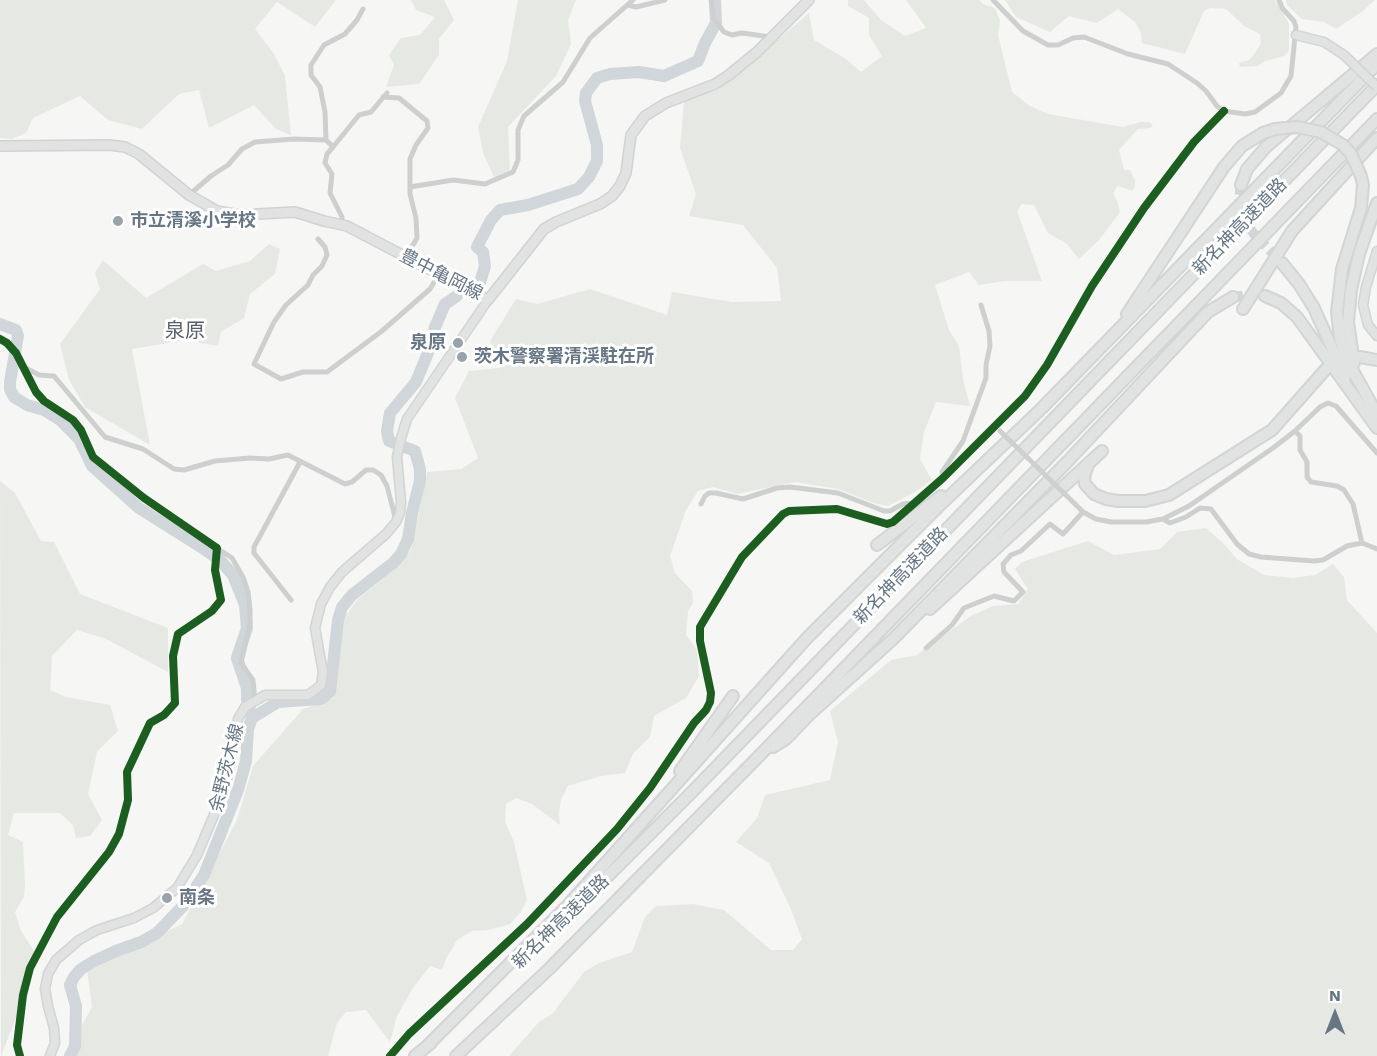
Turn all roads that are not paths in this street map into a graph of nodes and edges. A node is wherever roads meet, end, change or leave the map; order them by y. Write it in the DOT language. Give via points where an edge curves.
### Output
graph roads {
  1 [pos="633,0"];
  2 [pos="665,0"];
  3 [pos="711,0"];
  4 [pos="809,0"];
  5 [pos="993,0"];
  6 [pos="1279,0"];
  7 [pos="628,5"];
  8 [pos="363,9"];
  9 [pos="1296,35"];
  10 [pos="770,37"];
  11 [pos="1377,54"];
  12 [pos="1377,64"];
  13 [pos="1377,86"];
  14 [pos="1224,111"];
  15 [pos="1377,119"];
  16 [pos="1377,138"];
  17 [pos="327,140"];
  18 [pos="0,146"];
  19 [pos="333,147"];
  20 [pos="1241,185"];
  21 [pos="410,187"];
  22 [pos="189,195"];
  23 [pos="1377,203"];
  24 [pos="342,225"];
  25 [pos="318,240"];
  26 [pos="1377,251"];
  27 [pos="406,257"];
  28 [pos="1282,263"];
  29 [pos="439,274"];
  30 [pos="1265,296"];
  31 [pos="1233,297"];
  32 [pos="488,300"];
  33 [pos="981,305"];
  34 [pos="1243,309"];
  35 [pos="1377,336"];
  36 [pos="0,339"];
  37 [pos="1101,348"];
  38 [pos="1360,357"];
  39 [pos="1377,360"];
  40 [pos="25,367"];
  41 [pos="1326,369"];
  42 [pos="1362,400"];
  43 [pos="1377,414"];
  44 [pos="995,426"];
  45 [pos="1377,428"];
  46 [pos="1296,431"];
  47 [pos="1102,451"];
  48 [pos="1377,453"];
  49 [pos="988,459"];
  50 [pos="300,462"];
  51 [pos="1088,465"];
  52 [pos="943,478"];
  53 [pos="914,502"];
  54 [pos="701,504"];
  55 [pos="1083,512"];
  56 [pos="1163,519"];
  57 [pos="396,522"];
  58 [pos="1362,543"];
  59 [pos="877,545"];
  60 [pos="217,548"];
  61 [pos="1377,549"];
  62 [pos="291,600"];
  63 [pos="893,639"];
  64 [pos="926,648"];
  65 [pos="733,696"];
  66 [pos="251,703"];
  67 [pos="761,754"];
  68 [pos="649,815"];
  69 [pos="427,1046"];
  70 [pos="20,1056"];
  71 [pos="50,1056"];
  72 [pos="390,1056"];
  73 [pos="416,1056"];
  74 [pos="456,1056"];
  1 -- 7 [label="street"];
  2 -- 7 [label="street" via="636,7"];
  3 -- 10 [label="street" via="714,19 724,32"];
  4 -- 10 [label="main road, 豊中亀岡線"];
  5 -- 14 [label="street" via="1023,31 1048,45 1084,37 1168,64 1201,87"];
  6 -- 9 [label="street" via="1294,21"];
  7 -- 21 [label="street" via="591,38 563,82 524,116 518,130 518,160 513,172 485,184 453,180"];
  8 -- 17 [label="street" via="345,34 324,45 311,65 311,75 320,87"];
  9 -- 13 [label="main road, bridge" via="1324,42 1344,54"];
  9 -- 14 [label="street" via="1291,76 1281,93 1255,112"];
  10 -- 32 [label="main road, 豊中亀岡線" via="715,84 666,103 645,116 632,135 626,173 612,196 544,229"];
  11 -- 20 [label="highway" via="1266,147 1247,169"];
  12 -- 37 [label="highway"];
  13 -- 69 [label="highway, 新名神高速道路" via="676,808 504,978"];
  14 -- 44 [label="street" via="1164,180 1092,286 1047,365 1025,396"];
  15 -- 67 [label="highway, 新名神高速道路"];
  16 -- 34 [label="highway" via="1292,231"];
  17 -- 19 [label="street"];
  17 -- 22 [label="street" via="255,142 242,148 228,165"];
  18 -- 22 [label="main road, 豊中亀岡線" via="125,147"];
  19 -- 21 [label="street" via="359,115 372,112 385,95 399,98 427,121 428,128 410,159"];
  19 -- 24 [label="street" via="325,163 332,174 330,193"];
  21 -- 27 [label="street" via="417,238"];
  22 -- 24 [label="main road, 豊中亀岡線" via="224,213 295,212"];
  23 -- 42 [label="highway" via="1354,272 1349,305 1352,354"];
  24 -- 27 [label="main road, 豊中亀岡線"];
  25 -- 29 [label="street" via="327,255 322,266 274,322 254,364 281,379 303,372 327,372 430,289"];
  26 -- 35 [label="main road" via="1364,305 1368,325"];
  27 -- 29 [label="main road, 豊中亀岡線"];
  28 -- 42 [label="highway" via="1314,308"];
  29 -- 32 [label="main road, 豊中亀岡線"];
  30 -- 42 [label="highway" via="1297,317"];
  31 -- 63 [label="highway" via="1200,320"];
  32 -- 57 [label="main road" via="407,419 398,451 400,513"];
  33 -- 52 [label="street" via="989,331 986,378 963,441 942,472"];
  36 -- 40 [label="street"];
  37 -- 42 [label="highway, bridge" via="1139,298 1232,155 1263,133 1297,127 1333,137 1347,149 1361,176 1361,208 1342,269 1337,312 1340,338"];
  37 -- 49 [label="highway"];
  38 -- 39 [label="highway"];
  40 -- 50 [label="street" via="39,375 54,376 105,437 143,449 174,470 215,461 288,455"];
  40 -- 60 [label="street" via="44,401 74,420 93,457"];
  41 -- 51 [label="highway" via="1272,430 1169,495 1145,501 1106,499 1088,489 1084,477"];
  42 -- 43 [label="highway"];
  42 -- 45 [label="highway"];
  44 -- 52 [label="street"];
  44 -- 55 [label="street, bridge"];
  46 -- 48 [label="street" via="1320,407 1336,406"];
  46 -- 56 [label="street" via="1189,506"];
  46 -- 58 [label="street" via="1307,462 1307,477 1311,482 1344,490 1353,504"];
  47 -- 51 [label="highway"];
  49 -- 59 [label="highway"];
  49 -- 68 [label="highway" via="807,638"];
  50 -- 57 [label="street" via="345,484 366,470 373,470 387,486"];
  50 -- 62 [label="street" via="254,547 254,553"];
  51 -- 63 [label="highway" via="943,599"];
  52 -- 53 [label="street"];
  53 -- 54 [label="street" via="884,512 838,493 790,487 743,499 709,493"];
  53 -- 72 [label="street" via="887,524 837,509 789,511 759,540 735,568 700,627 711,693 706,710 609,837 527,924"];
  55 -- 56 [label="street" via="1111,522"];
  55 -- 64 [label="street" via="1063,534 1050,524 1003,564 1004,572 1023,592 1014,601 994,596 964,608 952,625"];
  56 -- 58 [label="street" via="1170,523 1200,508 1211,509 1237,544 1249,554 1261,557 1314,561"];
  57 -- 66 [label="main road" via="342,572 321,604 315,628 321,685 308,695 265,695"];
  58 -- 61 [label="street"];
  60 -- 66 [label="street" via="232,558 248,592 250,623 241,663 253,680"];
  60 -- 70 [label="street" via="214,570 221,600 212,611 178,634 173,656 175,703 150,723 127,772 128,800 119,834 57,917 30,968 22,995 17,1045"];
  63 -- 67 [label="highway" via="786,739"];
  65 -- 68 [label="highway"];
  66 -- 71 [label="main road, 余野茨木線" via="238,719 219,805 177,888 153,908 79,940 56,960 48,974 45,989 55,1043"];
  67 -- 74 [label="highway, 新名神高速道路" via="549,969"];
  68 -- 69 [label="highway" via="567,906"];
  69 -- 73 [label="highway, 新名神高速道路"];
}
